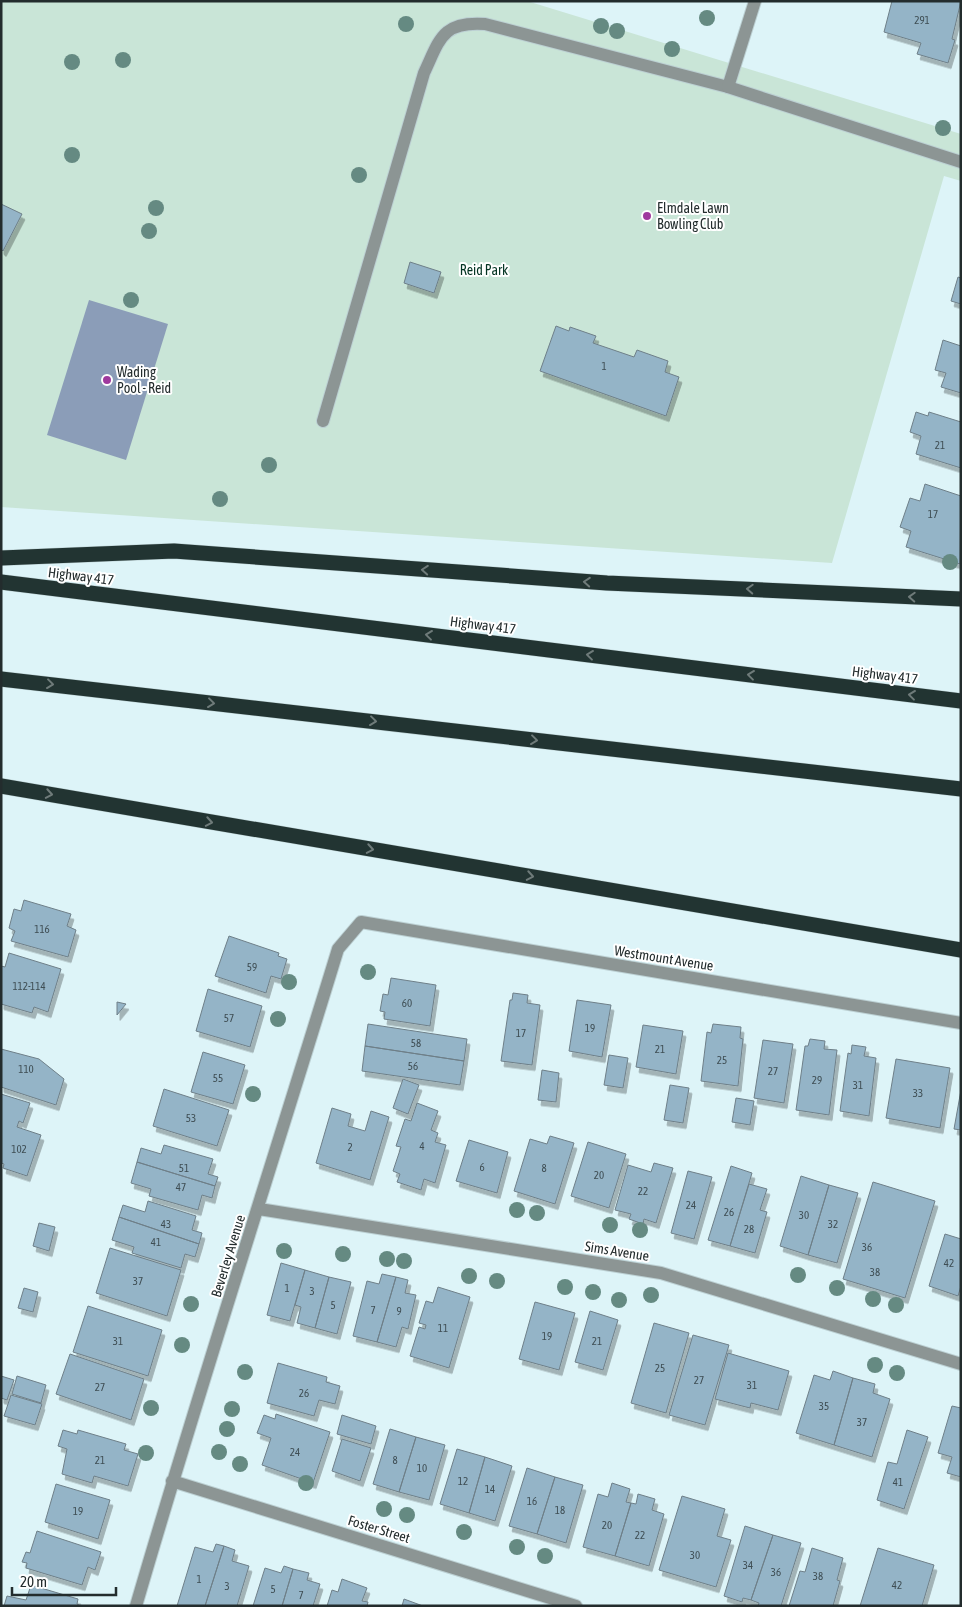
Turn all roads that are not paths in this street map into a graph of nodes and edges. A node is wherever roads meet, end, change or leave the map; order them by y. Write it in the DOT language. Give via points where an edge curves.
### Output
graph roads {
  1 [pos="755,1"];
  2 [pos="728,87"];
  3 [pos="961,162"];
  4 [pos="323,421"];
  5 [pos="1,558"];
  6 [pos="1,582"];
  7 [pos="961,599"];
  8 [pos="1,679"];
  9 [pos="961,701"];
  10 [pos="1,786"];
  11 [pos="961,789"];
  12 [pos="362,922"];
  13 [pos="961,950"];
  14 [pos="961,1022"];
  15 [pos="259,1209"];
  16 [pos="961,1364"];
  17 [pos="172,1481"];
  18 [pos="136,1606"];
  19 [pos="576,1606"];
  1 -- 2 [label="street"];
  2 -- 3 [label="street"];
  2 -- 4 [label="street" via="485,24 469,23 449,29 439,41 424,73"];
  7 -- 5 [label="highway, one-way" via="607,583 174,551"];
  9 -- 6 [label="highway, Highway 417, one-way"];
  8 -- 11 [label="highway, one-way"];
  10 -- 13 [label="highway, one-way"];
  12 -- 14 [label="street, Westmount Avenue"];
  12 -- 15 [label="street, Beverley Avenue" via="338,949"];
  15 -- 16 [label="street, Sims Avenue" via="661,1273"];
  15 -- 17 [label="street, Beverley Avenue"];
  17 -- 18 [label="street, Beverley Avenue"];
  17 -- 19 [label="street, Foster Street"];
}
